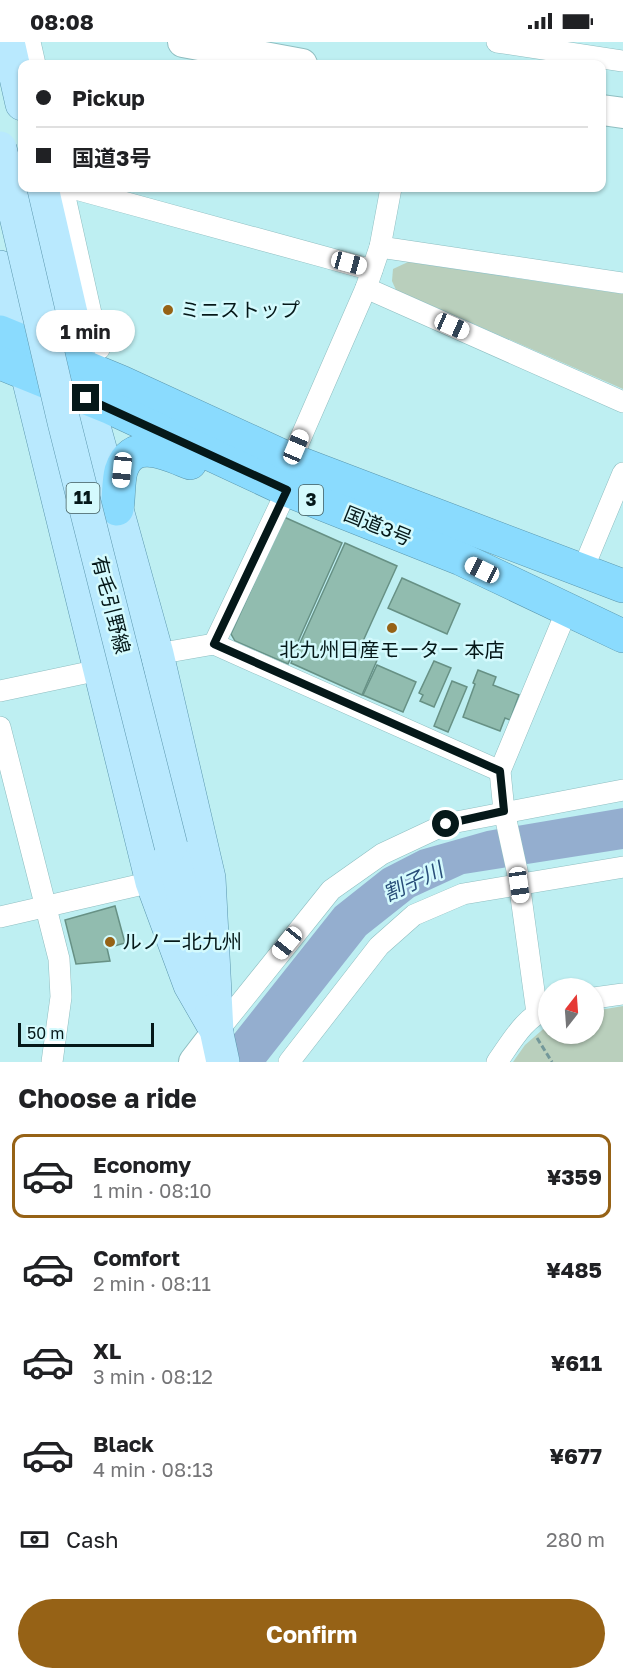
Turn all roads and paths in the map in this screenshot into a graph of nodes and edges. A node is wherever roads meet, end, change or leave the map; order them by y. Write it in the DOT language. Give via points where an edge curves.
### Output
graph roads {
  1 [pos="8,42"];
  2 [pos="30,42"];
  3 [pos="183,42"];
  4 [pos="497,42"];
  5 [pos="34,60"];
  6 [pos="280,60"];
  7 [pos="623,61"];
  8 [pos="18,86"];
  9 [pos="606,111"];
  10 [pos="623,113"];
  11 [pos="0,148"];
  12 [pos="0,173"];
  13 [pos="18,177"];
  14 [pos="43,192"];
  15 [pos="64,192"];
  16 [pos="85,192"];
  17 [pos="390,192"];
  18 [pos="380,247"];
  19 [pos="1,273"];
  20 [pos="369,279"];
  21 [pos="623,283"];
  22 [pos="9,344"];
  23 [pos="80,364"];
  24 [pos="86,398"];
  25 [pos="623,402"];
  26 [pos="623,473"];
  27 [pos="289,475"];
  28 [pos="117,509"];
  29 [pos="583,569"];
  30 [pos="623,586"];
  31 [pos="567,610"];
  32 [pos="623,623"];
  33 [pos="623,636"];
  34 [pos="214,644"];
  35 [pos="157,654"];
  36 [pos="99,670"];
  37 [pos="0,691"];
  38 [pos="0,727"];
  39 [pos="500,771"];
  40 [pos="623,790"];
  41 [pos="506,818"];
  42 [pos="623,867"];
  43 [pos="519,880"];
  44 [pos="152,882"];
  45 [pos="45,906"];
  46 [pos="0,917"];
  47 [pos="538,983"];
  48 [pos="623,994"];
  49 [pos="604,997"];
  50 [pos="538,1014"];
  51 [pos="520,1028"];
  52 [pos="214,1053"];
  53 [pos="52,1062"];
  54 [pos="289,1062"];
  55 [pos="497,1062"];
  56 [pos="552,1062"];
  1 -- 8 [label="main road"];
  2 -- 5 [label="street"];
  3 -- 6 [label="street"];
  4 -- 7 [label="street"];
  9 -- 10 [label="street"];
  11 -- 52 [label="main road, 有毛引野線 / 11, bridge" via="64,422 171,846"];
  12 -- 13 [label="street"];
  14 -- 23 [label="main road"];
  15 -- 23 [label="street" via="99,349"];
  16 -- 20 [label="street"];
  17 -- 18 [label="street"];
  18 -- 20 [label="street"];
  18 -- 21 [label="street"];
  19 -- 22 [label="main road"];
  20 -- 25 [label="street"];
  20 -- 27 [label="street"];
  22 -- 23 [label="highway, 国道3号 / 3"];
  22 -- 24 [label="highway, 国道3号 / 3"];
  22 -- 36 [label="main road"];
  23 -- 24 [label="main road"];
  23 -- 27 [label="highway, 国道3号 / 3" via="121,381"];
  24 -- 27 [label="highway, 国道3号 / 3"];
  24 -- 28 [label="main road"];
  26 -- 29 [label="street"];
  27 -- 28 [label="highway" via="219,474 160,451 141,450 128,459 122,470"];
  27 -- 29 [label="highway, 国道3号 / 3"];
  27 -- 31 [label="highway, 国道3号 / 3"];
  27 -- 34 [label="street"];
  28 -- 35 [label="main road"];
  29 -- 30 [label="highway, 国道3号 / 3"];
  31 -- 32 [label="highway, 3"];
  31 -- 33 [label="highway, 国道3号 / 3"];
  31 -- 39 [label="street"];
  34 -- 35 [label="street"];
  34 -- 39 [label="street"];
  35 -- 52 [label="main road" via="209,878"];
  36 -- 37 [label="street"];
  36 -- 44 [label="main road"];
  38 -- 45 [label="street"];
  39 -- 41 [label="street"];
  40 -- 41 [label="street"];
  41 -- 43 [label="street"];
  41 -- 52 [label="street" via="446,824 382,854 331,890"];
  42 -- 43 [label="street"];
  43 -- 47 [label="street"];
  43 -- 54 [label="street" via="463,894 414,915 379,946"];
  44 -- 45 [label="street"];
  44 -- 52 [label="main road"];
  45 -- 46 [label="street"];
  45 -- 53 [label="street" via="59,959 61,997"];
  48 -- 49 [label="street"];
  50 -- 51 [label="street"];
  51 -- 55 [label="street"];
  51 -- 56 [label="path" via="536,1036"];
}
